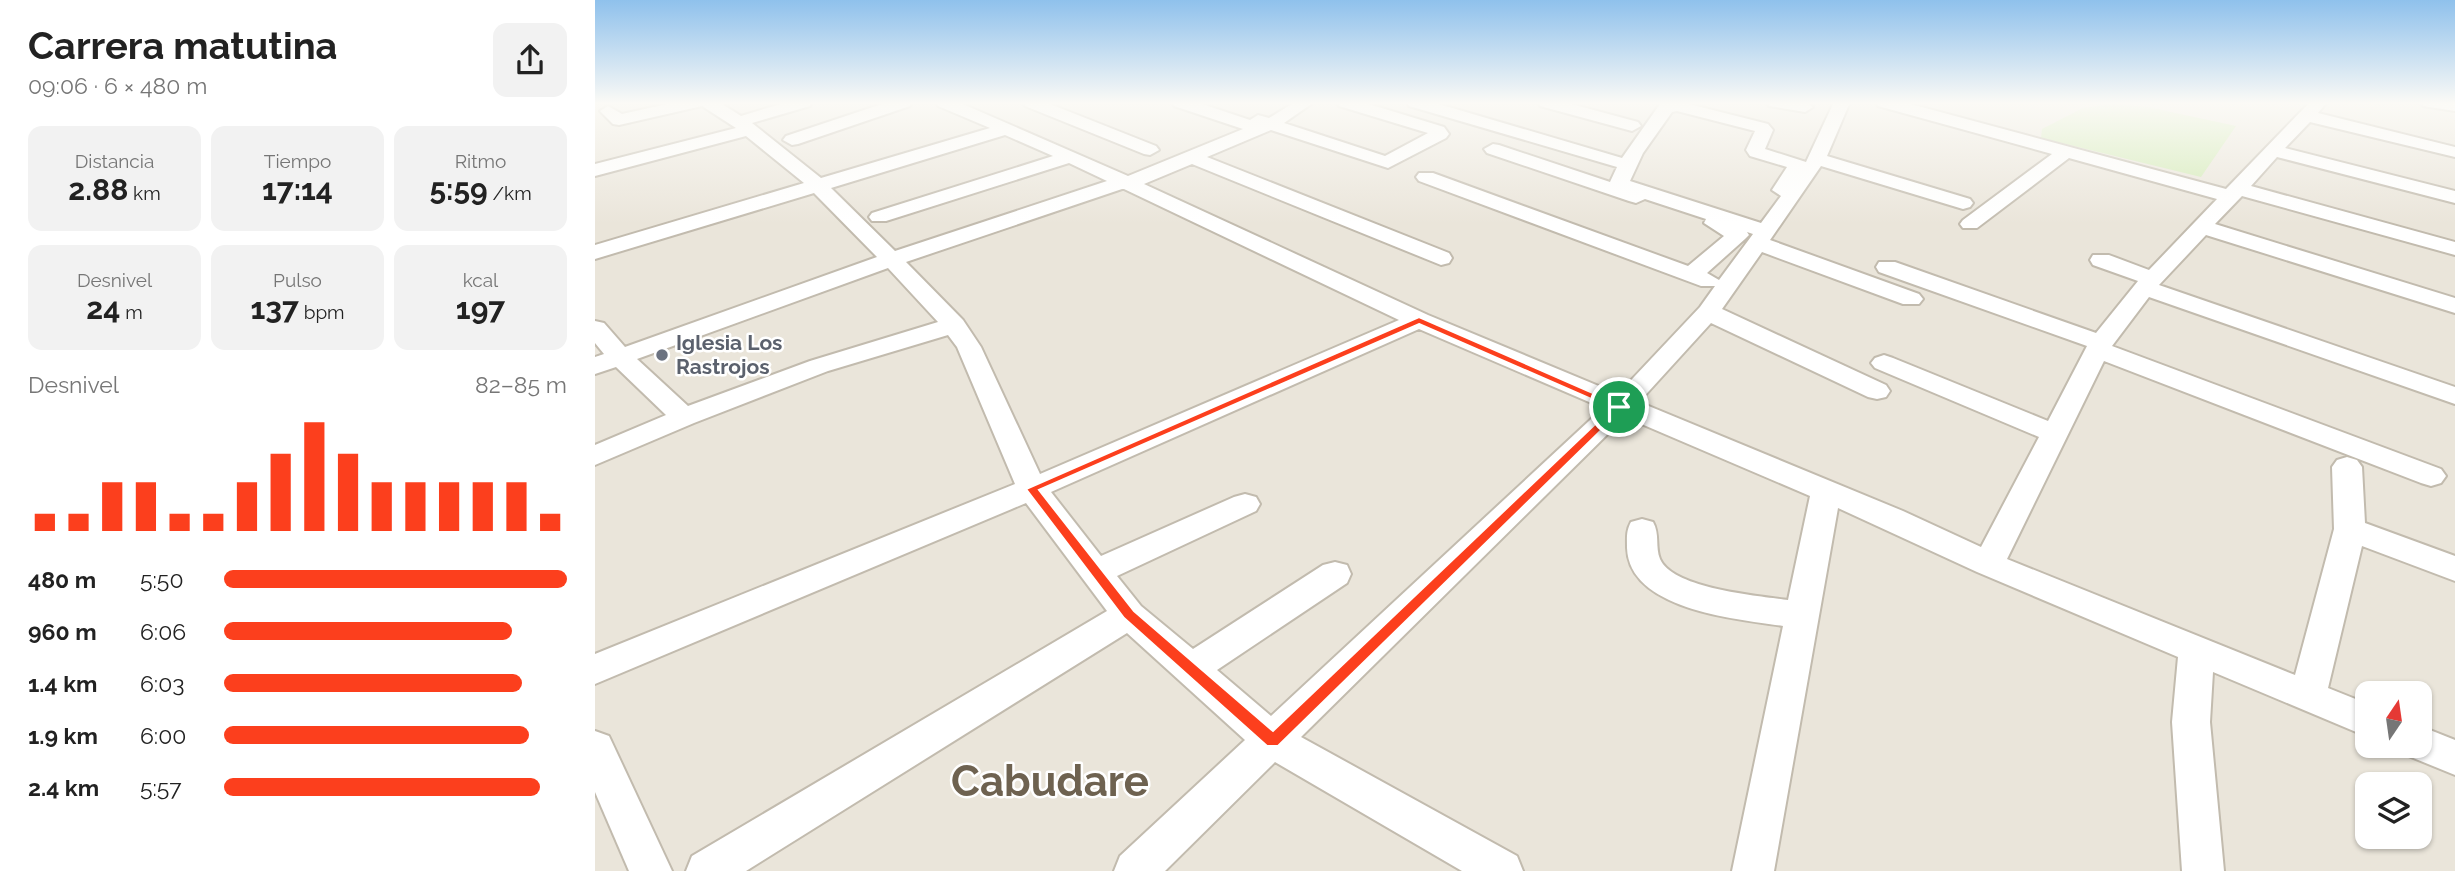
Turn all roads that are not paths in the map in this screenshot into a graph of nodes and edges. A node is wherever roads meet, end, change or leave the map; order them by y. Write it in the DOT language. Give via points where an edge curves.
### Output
graph roads {
  1 [pos="655,143"];
  2 [pos="764,143"];
  3 [pos="959,143"];
  4 [pos="1037,143"];
  5 [pos="1132,143"];
  6 [pos="1215,143"];
  7 [pos="1222,143"];
  8 [pos="1311,143"];
  9 [pos="1422,143"];
  10 [pos="1550,143"];
  11 [pos="1642,143"];
  12 [pos="1758,143"];
  13 [pos="1831,143"];
  14 [pos="2032,143"];
  15 [pos="2282,143"];
  16 [pos="2424,143"];
  17 [pos="1493,149"];
  18 [pos="1150,150"];
  19 [pos="2274,151"];
  20 [pos="2066,152"];
  21 [pos="2455,152"];
  22 [pos="1070,157"];
  23 [pos="1191,158"];
  24 [pos="1817,159"];
  25 [pos="1615,162"];
  26 [pos="595,170"];
  27 [pos="1426,177"];
  28 [pos="1121,181"];
  29 [pos="815,184"];
  30 [pos="2235,193"];
  31 [pos="2455,197"];
  32 [pos="1963,203"];
  33 [pos="879,217"];
  34 [pos="1970,224"];
  35 [pos="2202,227"];
  36 [pos="1758,234"];
  37 [pos="2455,249"];
  38 [pos="595,252"];
  39 [pos="1441,258"];
  40 [pos="890,260"];
  41 [pos="2101,260"];
  42 [pos="1887,267"];
  43 [pos="1692,274"];
  44 [pos="2149,283"];
  45 [pos="1725,288"];
  46 [pos="1911,299"];
  47 [pos="2455,306"];
  48 [pos="1708,312"];
  49 [pos="1419,320"];
  50 [pos="954,326"];
  51 [pos="595,328"];
  52 [pos="2100,346"];
  53 [pos="607,361"];
  54 [pos="1884,363"];
  55 [pos="1877,391"];
  56 [pos="2455,396"];
  57 [pos="1619,407"];
  58 [pos="684,417"];
  59 [pos="2055,434"];
  60 [pos="595,456"];
  61 [pos="2347,467"];
  62 [pos="2431,476"];
  63 [pos="1032,489"];
  64 [pos="1826,492"];
  65 [pos="1245,504"];
  66 [pos="2350,529"];
  67 [pos="1642,530"];
  68 [pos="1988,564"];
  69 [pos="2455,569"];
  70 [pos="1096,572"];
  71 [pos="1335,574"];
  72 [pos="1129,615"];
  73 [pos="1803,616"];
  74 [pos="2196,650"];
  75 [pos="595,669"];
  76 [pos="1191,669"];
  77 [pos="2308,697"];
  78 [pos="2355,716"];
  79 [pos="1273,741"];
  80 [pos="595,748"];
  81 [pos="2433,749"];
  82 [pos="2455,758"];
  83 [pos="651,871"];
  84 [pos="707,871"];
  85 [pos="1135,871"];
  86 [pos="1502,871"];
  87 [pos="1753,871"];
  88 [pos="2203,871"];
  1 -- 26 [label="street"];
  2 -- 29 [label="street"];
  3 -- 29 [label="street"];
  4 -- 22 [label="street"];
  5 -- 18 [label="street"];
  6 -- 28 [label="street"];
  7 -- 23 [label="street"];
  8 -- 9 [label="street" via="1383,162"];
  10 -- 25 [label="street"];
  11 -- 36 [label="street" via="1620,183"];
  12 -- 36 [label="street" via="1756,152 1798,164 1766,212"];
  13 -- 24 [label="street"];
  14 -- 20 [label="street"];
  15 -- 19 [label="street"];
  16 -- 21 [label="street"];
  17 -- 43 [label="street" via="1738,235"];
  19 -- 30 [label="street"];
  19 -- 31 [label="street"];
  20 -- 30 [label="street"];
  20 -- 34 [label="street"];
  22 -- 28 [label="street"];
  22 -- 33 [label="street"];
  23 -- 28 [label="street"];
  23 -- 39 [label="street"];
  24 -- 32 [label="street"];
  24 -- 36 [label="street"];
  27 -- 43 [label="street"];
  28 -- 40 [label="street"];
  28 -- 49 [label="street"];
  29 -- 38 [label="street"];
  29 -- 40 [label="street"];
  30 -- 35 [label="street"];
  30 -- 37 [label="street"];
  35 -- 44 [label="street"];
  35 -- 47 [label="street"];
  36 -- 45 [label="street"];
  36 -- 46 [label="street"];
  40 -- 50 [label="street"];
  40 -- 53 [label="street"];
  41 -- 44 [label="street"];
  42 -- 52 [label="street"];
  43 -- 45 [label="street"];
  44 -- 52 [label="street"];
  44 -- 56 [label="street"];
  45 -- 48 [label="street"];
  48 -- 55 [label="street"];
  48 -- 57 [label="street"];
  49 -- 57 [label="street"];
  49 -- 63 [label="street"];
  50 -- 58 [label="street" via="819,366"];
  50 -- 63 [label="street" via="969,347"];
  51 -- 53 [label="street"];
  52 -- 59 [label="street"];
  52 -- 62 [label="street"];
  53 -- 58 [label="street"];
  54 -- 59 [label="street"];
  57 -- 64 [label="street"];
  57 -- 79 [label="street"];
  58 -- 60 [label="street"];
  59 -- 68 [label="street"];
  61 -- 66 [label="street"];
  63 -- 70 [label="street"];
  63 -- 75 [label="street"];
  64 -- 68 [label="street"];
  64 -- 73 [label="street"];
  65 -- 70 [label="street"];
  66 -- 69 [label="street"];
  66 -- 77 [label="street"];
  67 -- 73 [label="street" via="1645,563 1669,588 1728,604"];
  68 -- 74 [label="street"];
  70 -- 72 [label="street"];
  71 -- 76 [label="street"];
  72 -- 76 [label="street"];
  72 -- 84 [label="street"];
  73 -- 87 [label="street"];
  74 -- 77 [label="street"];
  74 -- 88 [label="street" via="2191,722"];
  76 -- 79 [label="street"];
  77 -- 78 [label="street"];
  79 -- 85 [label="street"];
  79 -- 86 [label="street"];
  80 -- 83 [label="street"];
  81 -- 82 [label="street"];
}
